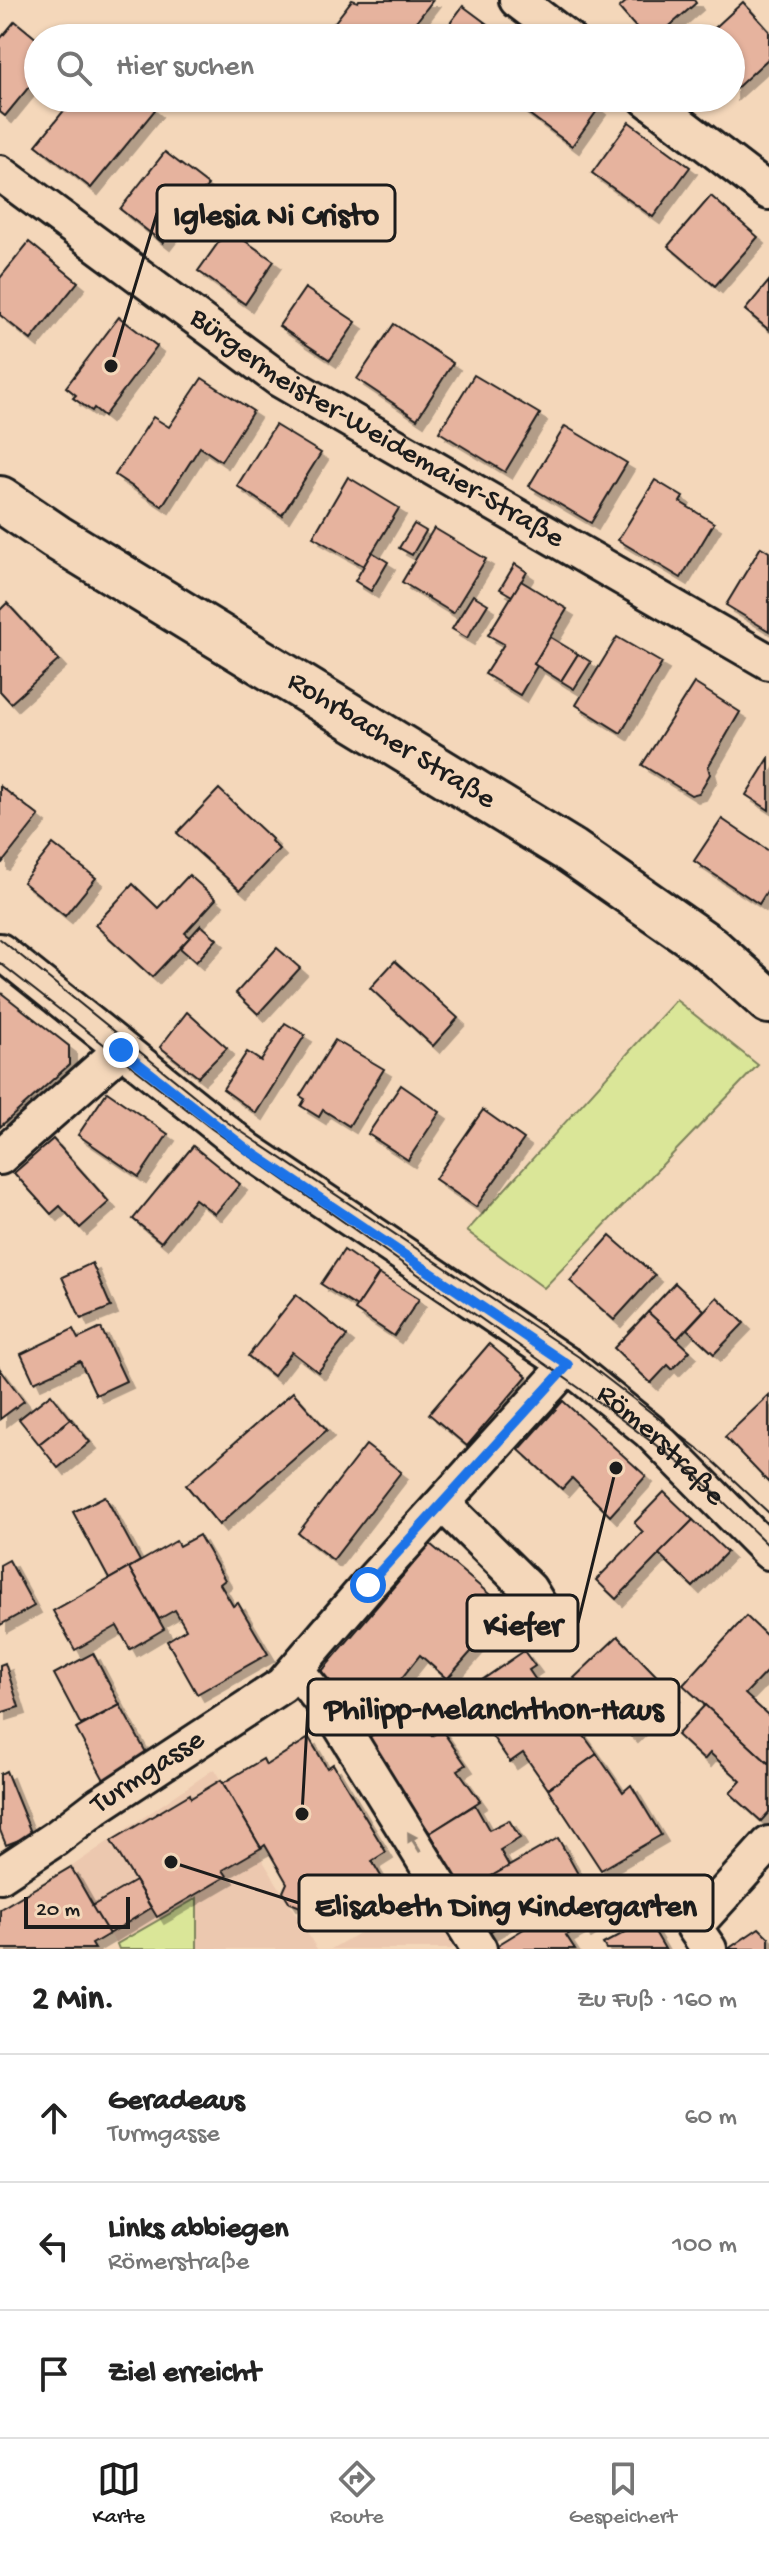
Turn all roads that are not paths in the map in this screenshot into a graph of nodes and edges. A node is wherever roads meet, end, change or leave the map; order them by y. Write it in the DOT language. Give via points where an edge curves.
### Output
graph roads {
  1 [pos="517,0"];
  2 [pos="549,24"];
  3 [pos="664,112"];
  4 [pos="0,173"];
  5 [pos="769,192"];
  6 [pos="0,499"];
  7 [pos="769,662"];
  8 [pos="0,951"];
  9 [pos="769,1001"];
  10 [pos="121,1050"];
  11 [pos="0,1157"];
  12 [pos="568,1365"];
  13 [pos="444,1505"];
  14 [pos="769,1552"];
  15 [pos="551,1625"];
  16 [pos="297,1671"];
  17 [pos="769,1844"];
  18 [pos="0,1875"];
  19 [pos="479,1949"];
  20 [pos="709,1949"];
  1 -- 2 [label="street"];
  3 -- 5 [label="street"];
  4 -- 7 [label="street, Bürgermeister-Weidemaier-Straße" via="279,379"];
  6 -- 9 [label="main road, Rohrbacher Straße" via="571,851 710,948"];
  8 -- 10 [label="street, Römerstraße"];
  10 -- 11 [label="street"];
  10 -- 12 [label="street, Römerstraße" via="248,1150"];
  12 -- 13 [label="street, Turmgasse"];
  12 -- 14 [label="street, Römerstraße" via="649,1431"];
  13 -- 15 [label="street" via="529,1589"];
  13 -- 16 [label="street, Turmgasse"];
  16 -- 18 [label="street, Turmgasse"];
  19 -- 16 [label="street, one-way" via="338,1721"];
  17 -- 20 [label="street" via="694,1927"];
}
